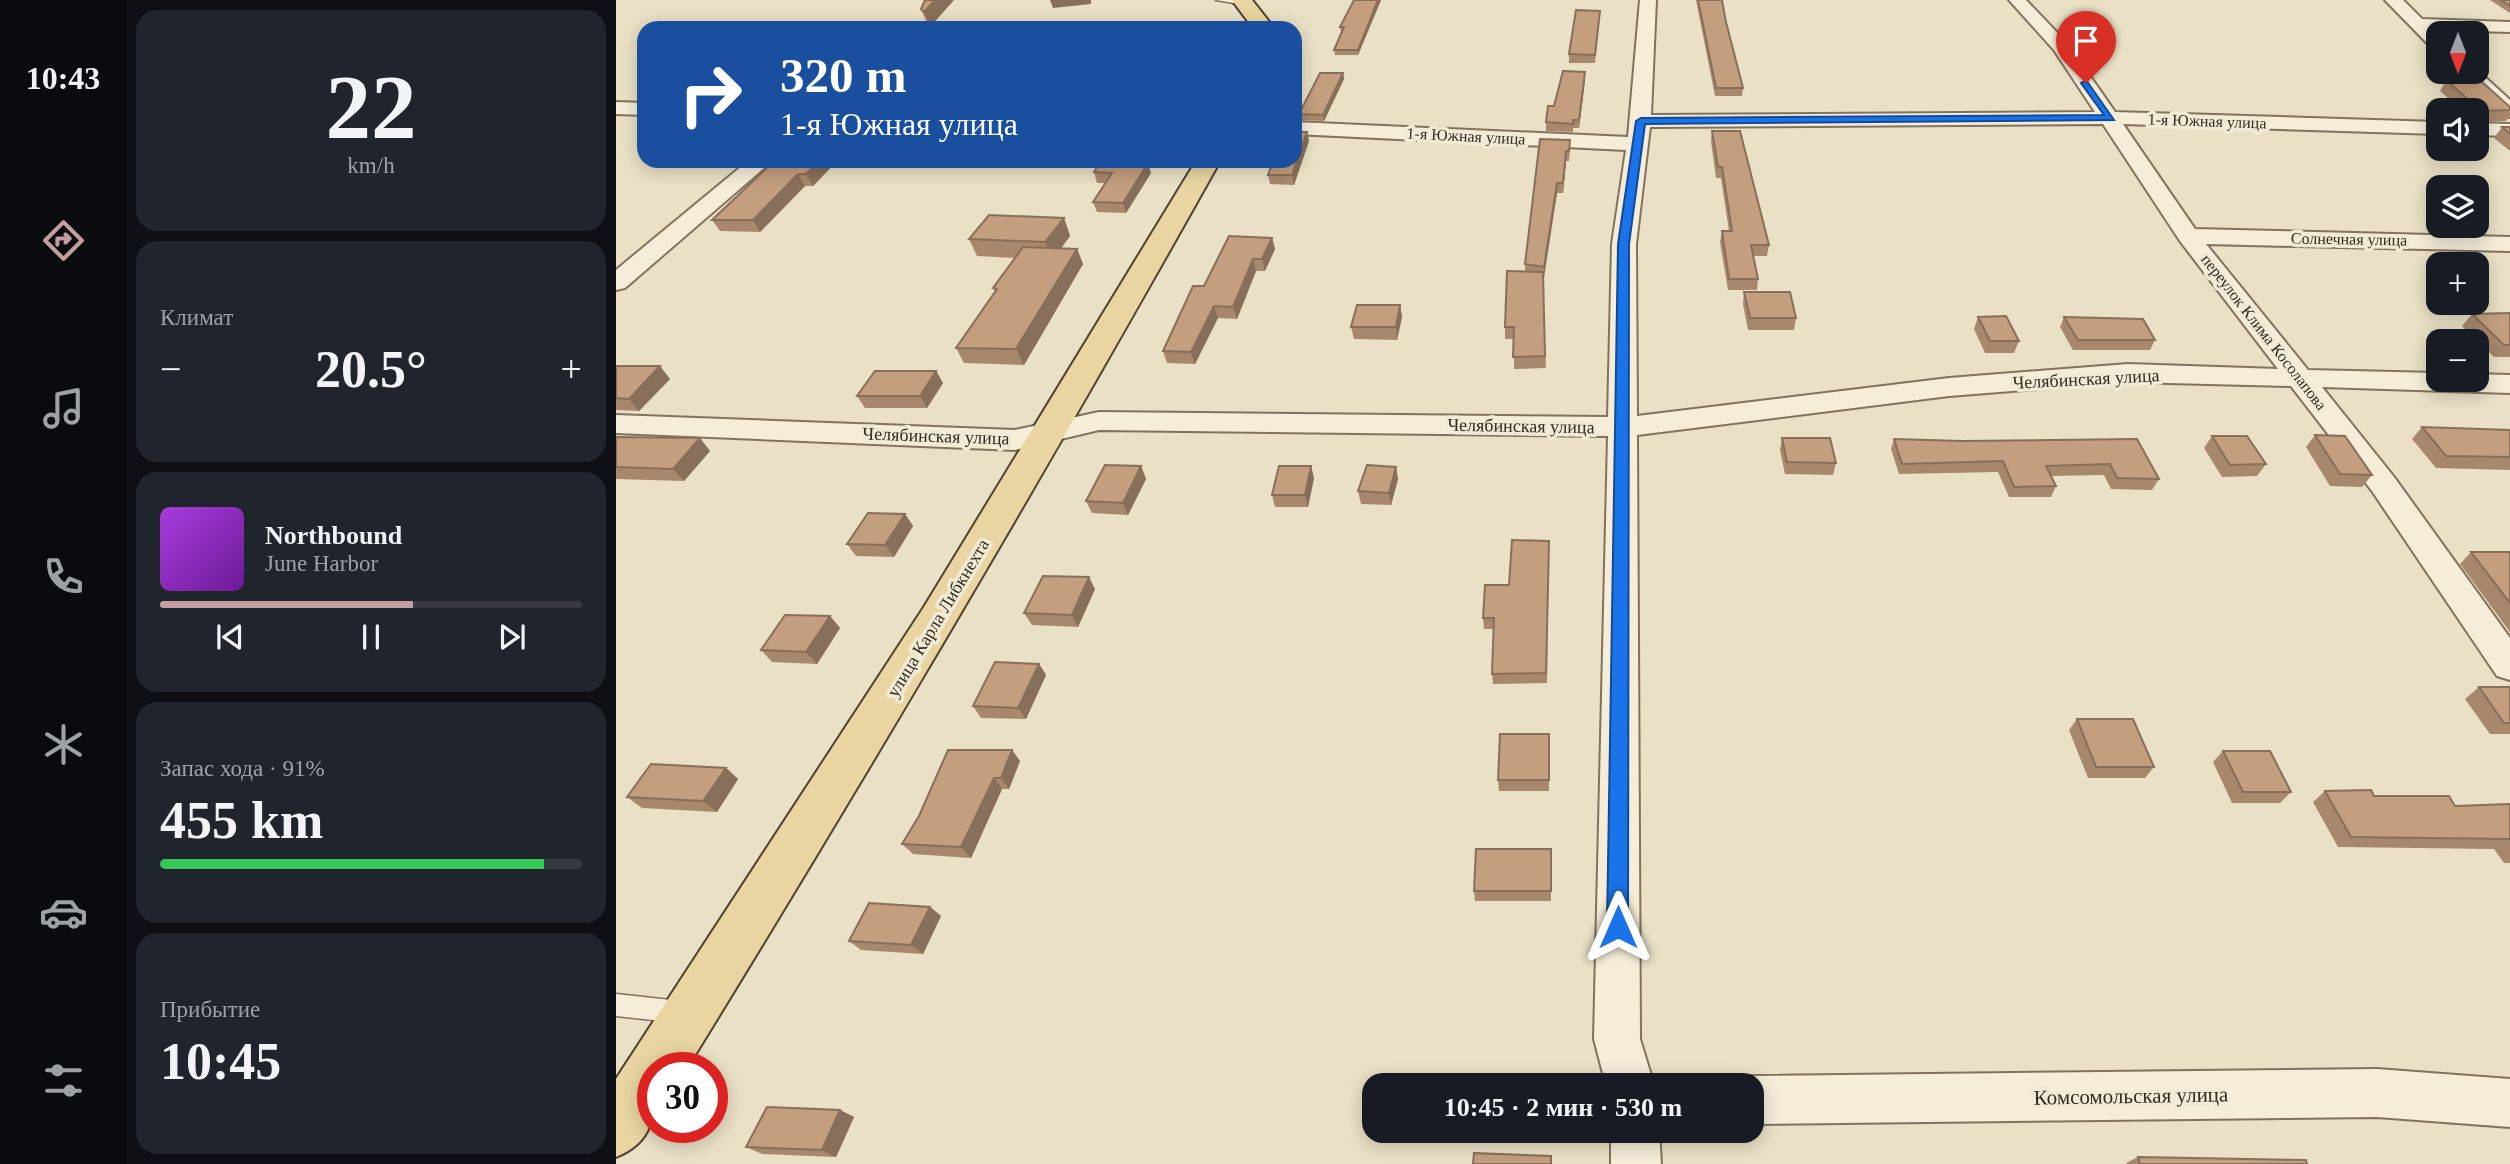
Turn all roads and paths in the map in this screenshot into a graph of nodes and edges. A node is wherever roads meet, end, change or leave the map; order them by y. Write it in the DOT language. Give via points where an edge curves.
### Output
graph roads {
  1 [pos="1220,0"];
  2 [pos="1648,0"];
  3 [pos="2017,0"];
  4 [pos="2393,0"];
  5 [pos="1243,1"];
  6 [pos="2434,6"];
  7 [pos="1259,21"];
  8 [pos="2417,24"];
  9 [pos="2510,27"];
  10 [pos="2426,33"];
  11 [pos="2481,84"];
  12 [pos="616,108"];
  13 [pos="637,109"];
  14 [pos="2510,111"];
  15 [pos="2111,118"];
  16 [pos="1302,128"];
  17 [pos="2426,128"];
  18 [pos="2489,129"];
  19 [pos="2510,130"];
  20 [pos="1639,133"];
  21 [pos="753,168"];
  22 [pos="1204,168"];
  23 [pos="2188,236"];
  24 [pos="2510,244"];
  25 [pos="616,283"];
  26 [pos="2303,380"];
  27 [pos="2510,384"];
  28 [pos="616,424"];
  29 [pos="1622,427"];
  30 [pos="1052,429"];
  31 [pos="2510,666"];
  32 [pos="616,1005"];
  33 [pos="690,1013"];
  34 [pos="666,1052"];
  35 [pos="1627,1073"];
  36 [pos="637,1097"];
  37 [pos="1764,1100"];
  38 [pos="2510,1103"];
  39 [pos="616,1129"];
  40 [pos="1635,1143"];
  41 [pos="1636,1164"];
  1 -- 5 [label="lane"];
  2 -- 20 [label="street"];
  3 -- 15 [label="street, переулок Клима Косолапова" via="2061,47"];
  4 -- 8 [label="street"];
  5 -- 7 [label="main road"];
  6 -- 8 [label="street" via="2437,13"];
  8 -- 9 [label="street"];
  8 -- 10 [label="street"];
  11 -- 14 [label="street"];
  12 -- 13 [label="street"];
  15 -- 17 [label="street, 1-я Южная улица"];
  15 -- 20 [label="street, 1-я Южная улица"];
  15 -- 23 [label="street, переулок Клима Косолапова"];
  16 -- 20 [label="street, 1-я Южная улица"];
  18 -- 19 [label="street"];
  20 -- 29 [label="street" via="1623,244"];
  21 -- 25 [label="street"];
  22 -- 30 [label="main road, улица Карла Либкнехта"];
  23 -- 24 [label="street, Солнечная улица"];
  23 -- 26 [label="street, переулок Клима Косолапова"];
  26 -- 27 [label="street, Челябинская улица"];
  26 -- 29 [label="street, Челябинская улица" via="2127,373 1949,387"];
  26 -- 31 [label="street, переулок Клима Косолапова" via="2384,484"];
  28 -- 30 [label="street, Челябинская улица" via="1015,439"];
  29 -- 30 [label="street, Челябинская улица" via="1099,421"];
  29 -- 35 [label="street" via="1617,1039"];
  30 -- 33 [label="main road, улица Карла Либкнехта" via="864,741"];
  32 -- 33 [label="lane"];
  33 -- 34 [label="main road, улица Карла Либкнехта"];
  36 -- 39 [label="main road"];
  37 -- 38 [label="street, Комсомольская улица" via="2377,1093"];
  40 -- 41 [label="street"];
}
